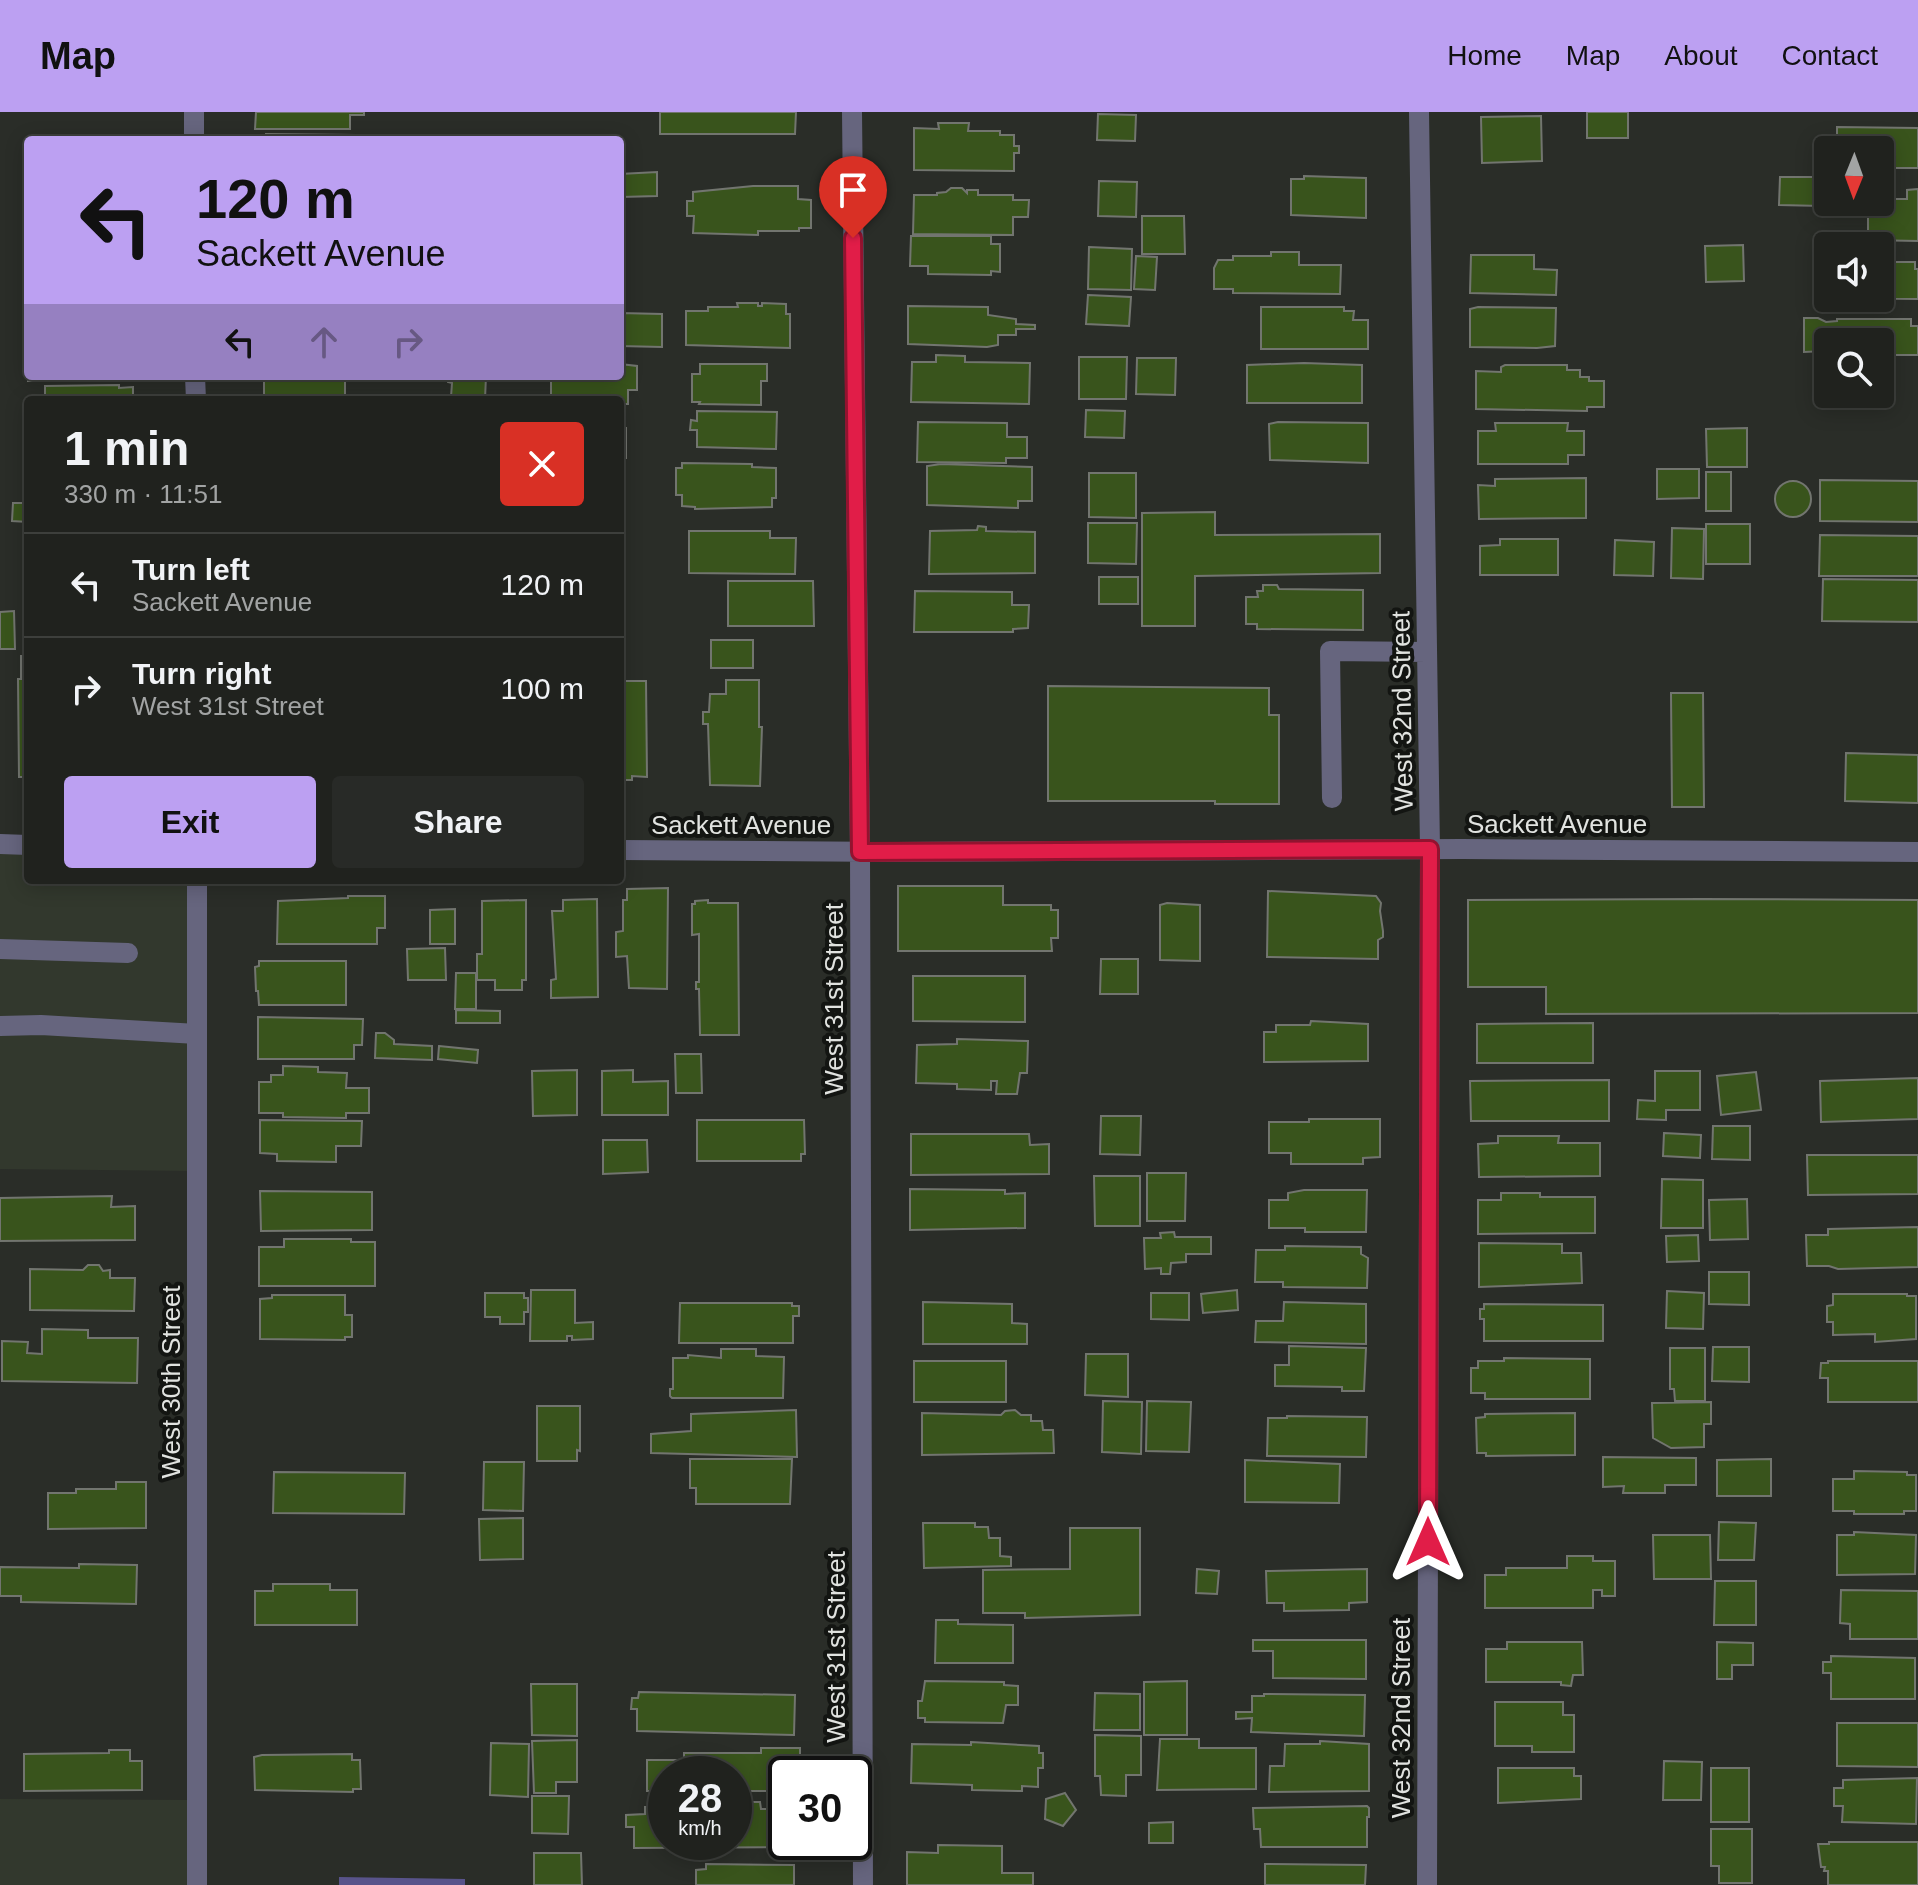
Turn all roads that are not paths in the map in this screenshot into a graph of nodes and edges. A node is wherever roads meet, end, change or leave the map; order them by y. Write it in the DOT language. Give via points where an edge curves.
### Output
graph roads {
  1 [pos="194,112"];
  2 [pos="852,112"];
  3 [pos="1419,112"];
  4 [pos="194,136"];
  5 [pos="1427,652"];
  6 [pos="1332,798"];
  7 [pos="0,844"];
  8 [pos="24,845"];
  9 [pos="1430,849"];
  10 [pos="624,850"];
  11 [pos="860,852"];
  12 [pos="1918,852"];
  13 [pos="197,884"];
  14 [pos="0,949"];
  15 [pos="128,953"];
  16 [pos="0,1026"];
  17 [pos="197,1034"];
  18 [pos="197,1885"];
  19 [pos="863,1885"];
  20 [pos="1427,1885"];
  1 -- 4 [label="street"];
  2 -- 11 [label="street, West 31st Street"];
  3 -- 5 [label="street, West 32nd Street"];
  5 -- 6 [label="street" via="1330,651"];
  5 -- 9 [label="street, West 32nd Street"];
  7 -- 8 [label="street"];
  9 -- 11 [label="street, Sackett Avenue"];
  9 -- 12 [label="street, Sackett Avenue"];
  9 -- 20 [label="street, West 32nd Street"];
  10 -- 11 [label="street, Sackett Avenue"];
  11 -- 19 [label="street, West 31st Street"];
  13 -- 17 [label="street, West 30th Street"];
  14 -- 15 [label="street"];
  16 -- 17 [label="street"];
  17 -- 18 [label="street, West 30th Street"];
}
